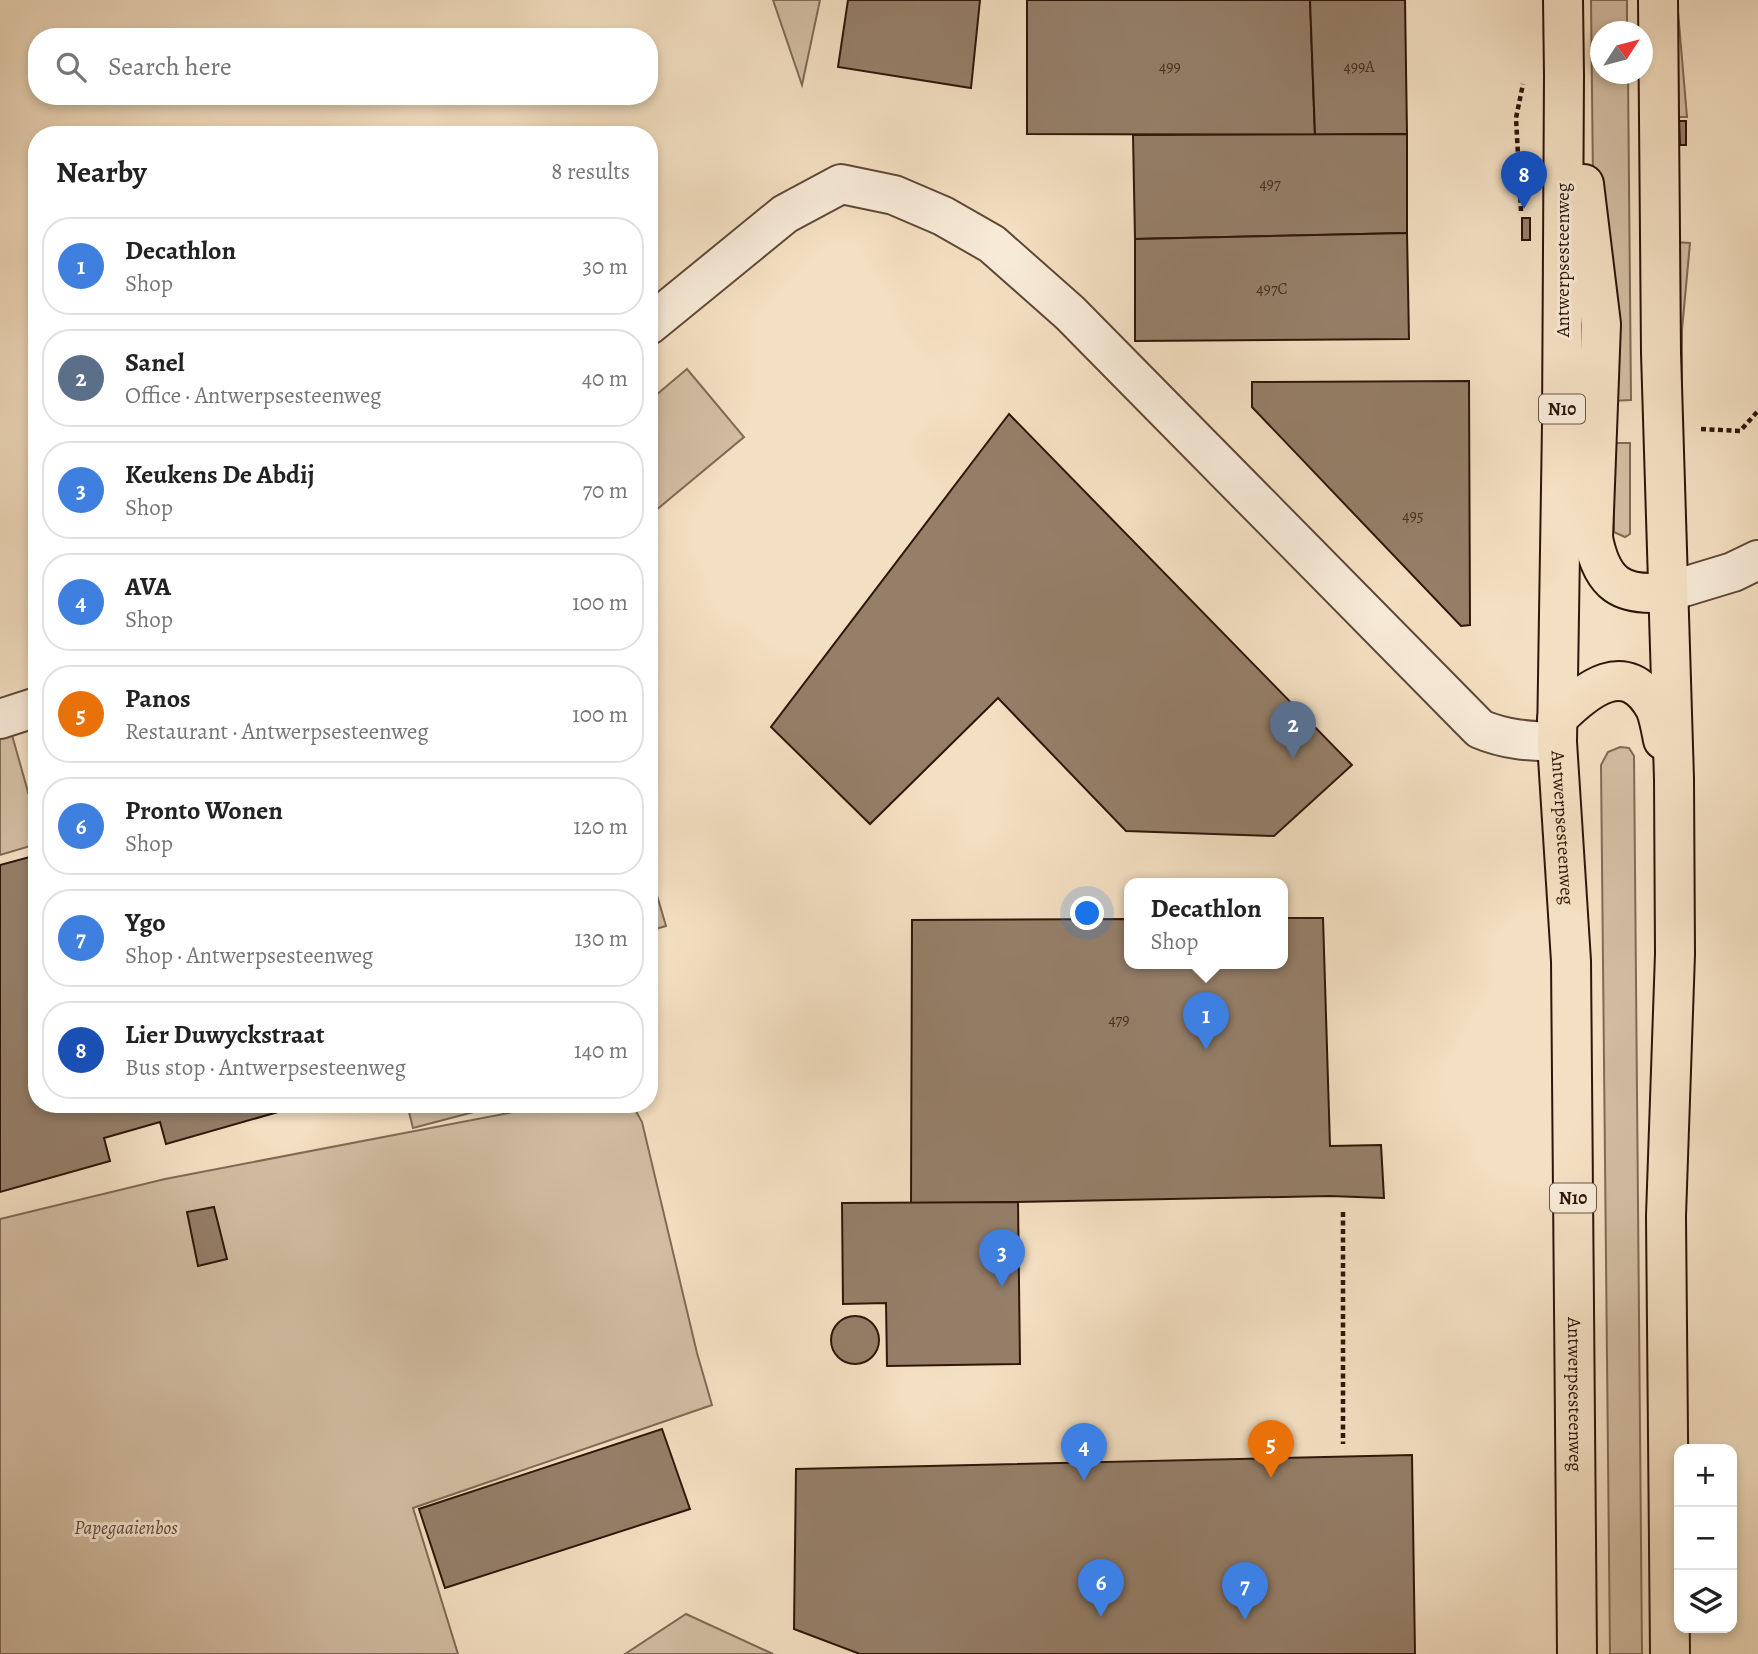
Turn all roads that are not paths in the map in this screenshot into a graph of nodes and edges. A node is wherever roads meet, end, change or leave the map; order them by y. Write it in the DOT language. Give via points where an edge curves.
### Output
graph roads {
  1 [pos="1563,0"];
  2 [pos="1658,0"];
  3 [pos="1564,75"];
  4 [pos="658,318"];
  5 [pos="1758,560"];
  6 [pos="1667,592"];
  7 [pos="28,711"];
  8 [pos="0,719"];
  9 [pos="1557,730"];
  10 [pos="1674,779"];
  11 [pos="1577,1654"];
  12 [pos="1670,1654"];
  1 -- 3 [label="main road, Antwerpsesteenweg / N10"];
  2 -- 6 [label="main road"];
  3 -- 6 [label="main road, N10" via="1581,163 1601,324 1595,550 1609,580 1644,594"];
  3 -- 9 [label="main road, Antwerpsesteenweg / N10"];
  4 -- 9 [label="street" via="785,214 841,184 894,195 943,216 992,244 1070,313 1480,729 1518,740"];
  5 -- 6 [label="street"];
  6 -- 10 [label="main road"];
  7 -- 8 [label="street"];
  9 -- 10 [label="main road" via="1582,695 1598,685 1615,680 1638,687 1655,709"];
  9 -- 11 [label="main road, Antwerpsesteenweg / N10" via="1571,961"];
  10 -- 12 [label="main road" via="1675,954 1665,1216"];
}
